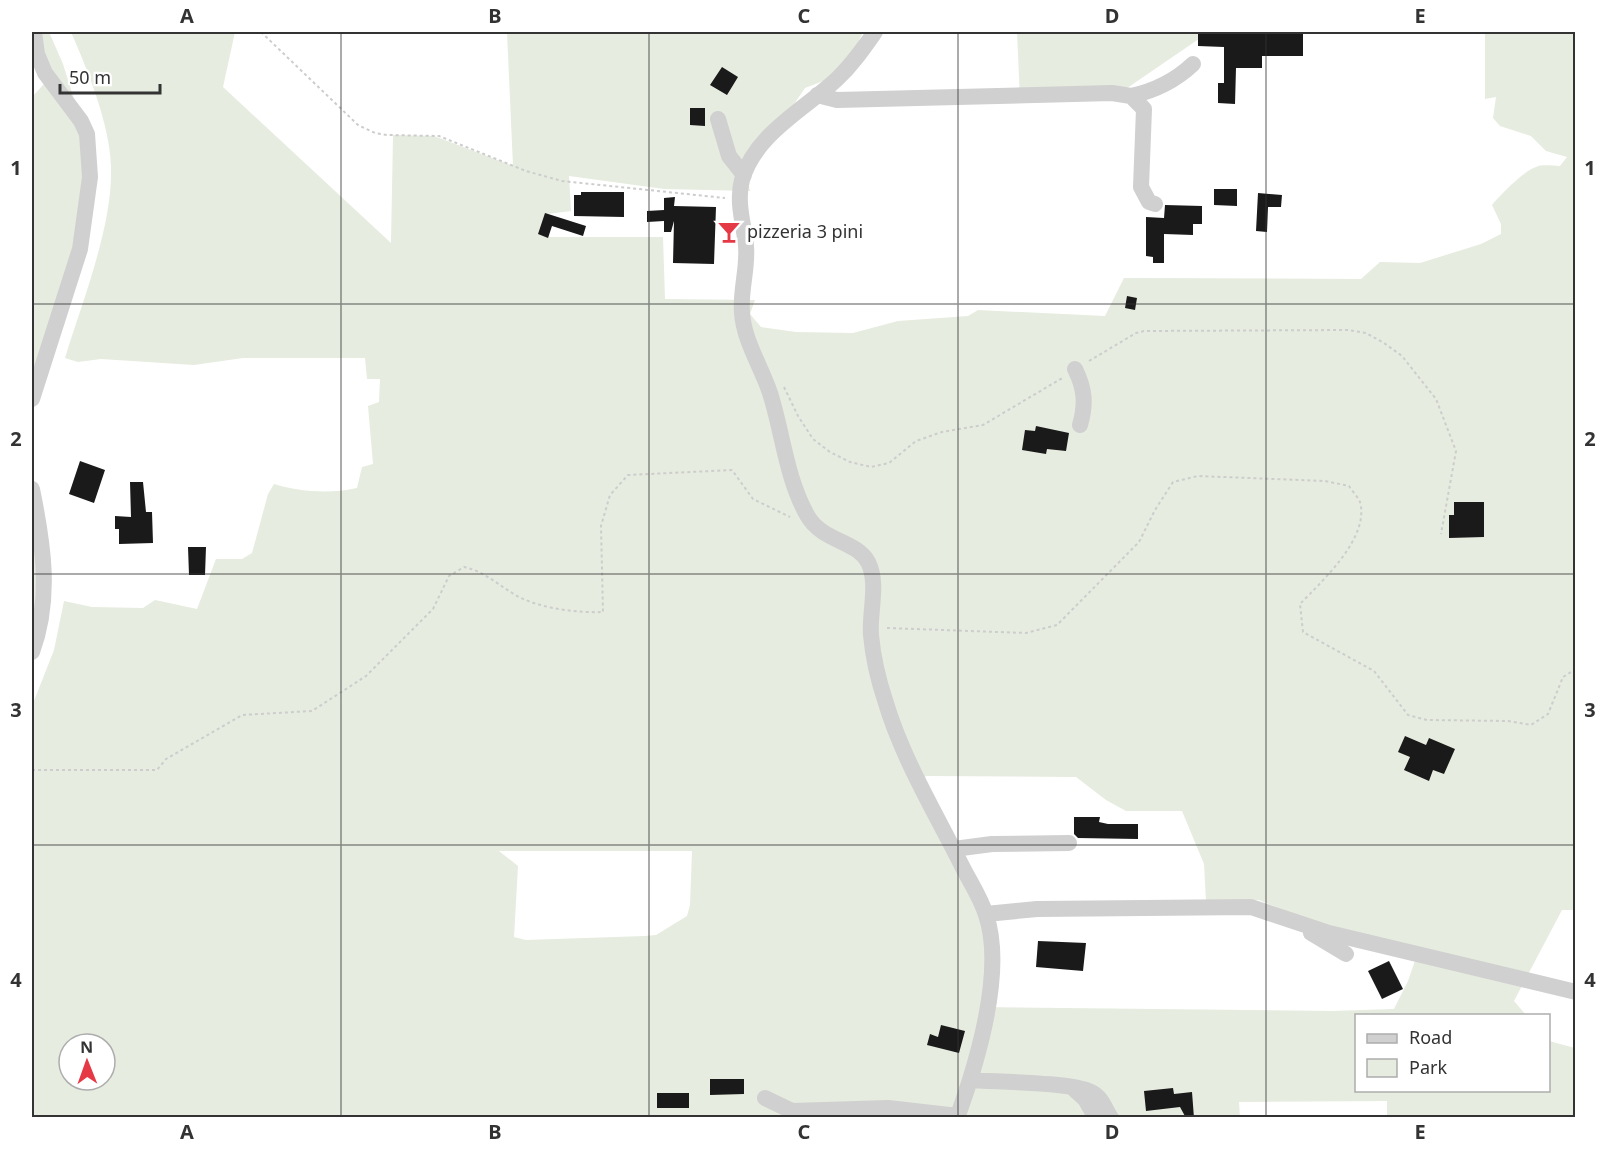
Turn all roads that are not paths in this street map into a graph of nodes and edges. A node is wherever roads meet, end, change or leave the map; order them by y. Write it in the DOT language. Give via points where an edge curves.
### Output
graph roads {
  1 [pos="34,32"];
  2 [pos="874,32"];
  3 [pos="1193,64"];
  4 [pos="817,95"];
  5 [pos="1131,96"];
  6 [pos="718,119"];
  7 [pos="744,175"];
  8 [pos="1155,204"];
  9 [pos="1076,369"];
  10 [pos="33,392"];
  11 [pos="1080,425"];
  12 [pos="32,489"];
  13 [pos="32,652"];
  14 [pos="1068,843"];
  15 [pos="954,849"];
  16 [pos="986,914"];
  17 [pos="1304,926"];
  18 [pos="1346,954"];
  19 [pos="1575,992"];
  20 [pos="970,1080"];
  21 [pos="1072,1087"];
  22 [pos="765,1098"];
  23 [pos="958,1117"];
  24 [pos="1096,1118"];
  25 [pos="1111,1118"];
  1 -- 10 [label="street" via="45,73 87,134 90,168 80,249"];
  2 -- 4 [label="street" via="860,54"];
  3 -- 5 [label="street" via="1180,76"];
  4 -- 5 [label="street" via="837,100 1112,93"];
  4 -- 7 [label="street" via="764,143"];
  5 -- 8 [label="street" via="1144,109 1141,187 1149,202"];
  6 -- 7 [label="street" via="729,156"];
  7 -- 15 [label="street" via="740,199 746,249 742,314 747,340 766,380 790,476 808,517 817,529 858,551 868,561 873,578 870,620 875,665 891,720"];
  9 -- 11 [label="street" via="1083,384 1085,406"];
  12 -- 13 [label="street" via="45,560 41,615"];
  14 -- 15 [label="street"];
  15 -- 16 [label="street"];
  16 -- 17 [label="street" via="1037,909 1251,907"];
  16 -- 20 [label="street" via="990,975 980,1045"];
  17 -- 18 [label="street" via="1316,938"];
  17 -- 19 [label="street"];
  20 -- 21 [label="street"];
  20 -- 23 [label="street"];
  21 -- 24 [label="street"];
  21 -- 25 [label="street" via="1091,1092 1102,1101"];
  22 -- 23 [label="street" via="792,1112 888,1108"];
}
